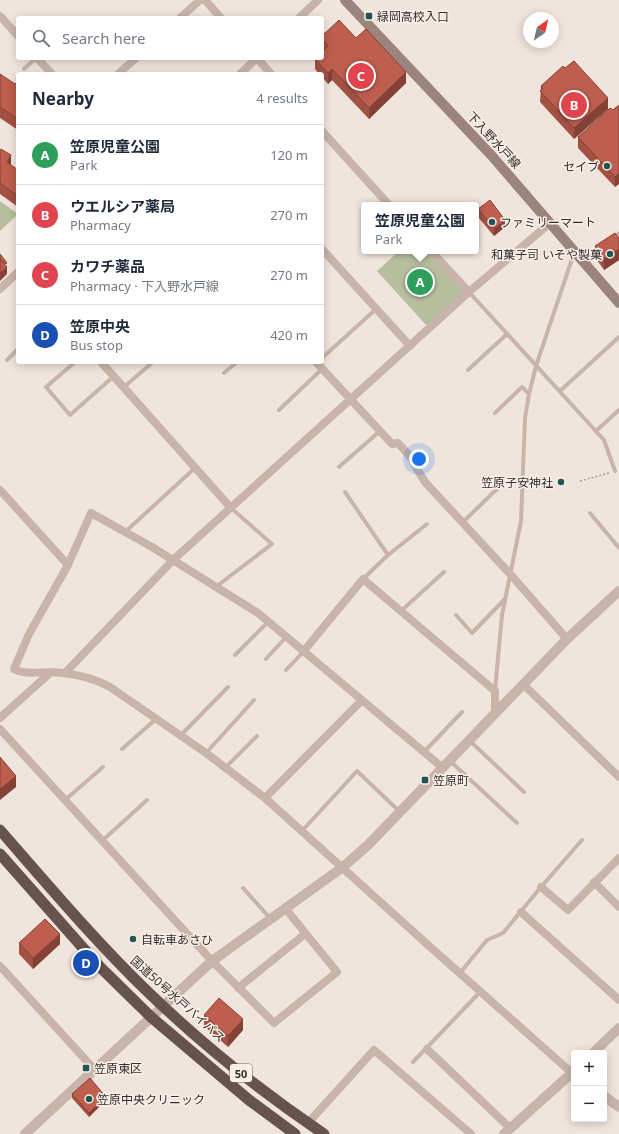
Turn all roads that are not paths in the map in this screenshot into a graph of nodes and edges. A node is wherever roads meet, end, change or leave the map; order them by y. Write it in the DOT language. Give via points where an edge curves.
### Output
graph roads {
  1 [pos="200,0"];
  2 [pos="204,0"];
  3 [pos="318,0"];
  4 [pos="344,0"];
  5 [pos="0,16"];
  6 [pos="182,16"];
  7 [pos="219,16"];
  8 [pos="301,16"];
  9 [pos="16,34"];
  10 [pos="35,60"];
  11 [pos="39,60"];
  12 [pos="134,60"];
  13 [pos="255,60"];
  14 [pos="259,60"];
  15 [pos="24,69"];
  16 [pos="50,72"];
  17 [pos="120,72"];
  18 [pos="242,72"];
  19 [pos="269,72"];
  20 [pos="324,133"];
  21 [pos="386,202"];
  22 [pos="550,223"];
  23 [pos="619,236"];
  24 [pos="324,251"];
  25 [pos="574,251"];
  26 [pos="434,254"];
  27 [pos="584,262"];
  28 [pos="16,274"];
  29 [pos="0,289"];
  30 [pos="469,292"];
  31 [pos="618,300"];
  32 [pos="376,309"];
  33 [pos="507,334"];
  34 [pos="619,337"];
  35 [pos="410,346"];
  36 [pos="16,351"];
  37 [pos="324,356"];
  38 [pos="6,360"];
  39 [pos="73,364"];
  40 [pos="104,364"];
  41 [pos="151,364"];
  42 [pos="234,364"];
  43 [pos="318,364"];
  44 [pos="536,366"];
  45 [pos="468,370"];
  46 [pos="224,374"];
  47 [pos="114,376"];
  48 [pos="124,387"];
  49 [pos="560,391"];
  50 [pos="529,394"];
  51 [pos="351,400"];
  52 [pos="279,410"];
  53 [pos="619,410"];
  54 [pos="495,413"];
  55 [pos="380,431"];
  56 [pos="596,431"];
  57 [pos="339,467"];
  58 [pos="196,468"];
  59 [pos="615,471"];
  60 [pos="500,486"];
  61 [pos="0,490"];
  62 [pos="345,492"];
  63 [pos="232,508"];
  64 [pos="590,513"];
  65 [pos="463,522"];
  66 [pos="427,524"];
  67 [pos="126,532"];
  68 [pos="619,548"];
  69 [pos="388,555"];
  70 [pos="173,560"];
  71 [pos="68,565"];
  72 [pos="444,572"];
  73 [pos="510,574"];
  74 [pos="363,579"];
  75 [pos="217,586"];
  76 [pos="619,591"];
  77 [pos="505,598"];
  78 [pos="401,611"];
  79 [pos="456,615"];
  80 [pos="268,622"];
  81 [pos="286,637"];
  82 [pos="567,639"];
  83 [pos="303,652"];
  84 [pos="235,655"];
  85 [pos="266,659"];
  86 [pos="286,670"];
  87 [pos="51,672"];
  88 [pos="65,673"];
  89 [pos="524,685"];
  90 [pos="228,687"];
  91 [pos="495,691"];
  92 [pos="254,700"];
  93 [pos="362,700"];
  94 [pos="462,712"];
  95 [pos="495,714"];
  96 [pos="0,718"];
  97 [pos="156,719"];
  98 [pos="0,729"];
  99 [pos="181,736"];
  100 [pos="258,736"];
  101 [pos="469,741"];
  102 [pos="122,749"];
  103 [pos="206,753"];
  104 [pos="424,753"];
  105 [pos="450,760"];
  106 [pos="103,767"];
  107 [pos="226,767"];
  108 [pos="443,768"];
  109 [pos="619,777"];
  110 [pos="524,792"];
  111 [pos="265,798"];
  112 [pos="65,800"];
  113 [pos="147,800"];
  114 [pos="401,812"];
  115 [pos="518,823"];
  116 [pos="0,830"];
  117 [pos="302,831"];
  118 [pos="582,840"];
  119 [pos="102,841"];
  120 [pos="0,854"];
  121 [pos="619,858"];
  122 [pos="343,867"];
  123 [pos="594,882"];
  124 [pos="540,886"];
  125 [pos="243,888"];
  126 [pos="619,907"];
  127 [pos="286,908"];
  128 [pos="521,912"];
  129 [pos="270,918"];
  130 [pos="305,934"];
  131 [pos="212,961"];
  132 [pos="0,966"];
  133 [pos="460,973"];
  134 [pos="238,988"];
  135 [pos="480,992"];
  136 [pos="619,1000"];
  137 [pos="163,1006"];
  138 [pos="151,1017"];
  139 [pos="619,1028"];
  140 [pos="427,1049"];
  141 [pos="596,1050"];
  142 [pos="413,1062"];
  143 [pos="94,1069"];
  144 [pos="571,1071"];
  145 [pos="571,1075"];
  146 [pos="607,1098"];
  147 [pos="619,1107"];
  148 [pos="308,1123"];
  149 [pos="507,1131"];
  150 [pos="28,1133"];
  151 [pos="293,1133"];
  152 [pos="324,1134"];
  153 [pos="471,1134"];
  1 -- 6 [label="street"];
  2 -- 7 [label="street"];
  3 -- 8 [label="street"];
  4 -- 22 [label="main road, 下入野水戸線" via="492,156"];
  5 -- 9 [label="street"];
  10 -- 15 [label="lane"];
  11 -- 16 [label="street"];
  12 -- 17 [label="street"];
  13 -- 18 [label="street"];
  14 -- 19 [label="street"];
  20 -- 21 [label="street"];
  22 -- 25 [label="main road, 下入野水戸線"];
  22 -- 30 [label="street"];
  23 -- 27 [label="street"];
  24 -- 32 [label="street"];
  25 -- 27 [label="main road, 下入野水戸線"];
  25 -- 44 [label="lane"];
  26 -- 30 [label="street"];
  27 -- 31 [label="main road, 下入野水戸線"];
  28 -- 29 [label="street"];
  30 -- 33 [label="lane"];
  30 -- 35 [label="street"];
  32 -- 35 [label="street"];
  32 -- 37 [label="lane"];
  33 -- 44 [label="lane"];
  33 -- 45 [label="lane"];
  34 -- 49 [label="lane"];
  35 -- 51 [label="street"];
  36 -- 38 [label="lane"];
  39 -- 47 [label="lane" via="46,387 70,415"];
  40 -- 47 [label="street"];
  41 -- 48 [label="lane"];
  42 -- 46 [label="lane"];
  43 -- 51 [label="street"];
  43 -- 52 [label="lane"];
  44 -- 49 [label="lane"];
  44 -- 50 [label="lane"];
  47 -- 48 [label="street"];
  48 -- 58 [label="street"];
  49 -- 56 [label="lane"];
  50 -- 54 [label="lane" via="522,387"];
  50 -- 73 [label="lane" via="525,418 521,521"];
  51 -- 55 [label="street"];
  51 -- 63 [label="street"];
  53 -- 56 [label="lane"];
  55 -- 57 [label="lane"];
  55 -- 65 [label="street" via="392,444 398,443 425,482"];
  56 -- 59 [label="lane" via="604,440"];
  58 -- 63 [label="street"];
  58 -- 67 [label="lane"];
  60 -- 65 [label="lane"];
  61 -- 71 [label="street"];
  62 -- 69 [label="lane"];
  63 -- 70 [label="street"];
  63 -- 75 [label="lane" via="272,544"];
  64 -- 68 [label="lane"];
  65 -- 73 [label="street"];
  66 -- 69 [label="lane"];
  67 -- 70 [label="street"];
  67 -- 71 [label="street" via="91,513"];
  69 -- 74 [label="lane"];
  70 -- 75 [label="street"];
  70 -- 88 [label="street"];
  71 -- 87 [label="street" via="29,634 14,669 21,673"];
  72 -- 78 [label="lane"];
  73 -- 77 [label="lane"];
  73 -- 82 [label="street"];
  74 -- 78 [label="street"];
  74 -- 83 [label="street"];
  75 -- 80 [label="street"];
  76 -- 82 [label="street"];
  77 -- 79 [label="lane" via="472,633"];
  77 -- 91 [label="lane"];
  78 -- 91 [label="street"];
  80 -- 81 [label="street"];
  80 -- 84 [label="lane"];
  81 -- 83 [label="street"];
  81 -- 85 [label="lane"];
  82 -- 89 [label="street"];
  83 -- 86 [label="lane"];
  83 -- 93 [label="street"];
  87 -- 88 [label="street"];
  87 -- 96 [label="street"];
  88 -- 97 [label="street" via="94,678"];
  89 -- 95 [label="street"];
  89 -- 109 [label="street"];
  90 -- 99 [label="lane"];
  91 -- 95 [label="street"];
  92 -- 103 [label="lane"];
  93 -- 104 [label="street"];
  93 -- 111 [label="street"];
  94 -- 104 [label="lane"];
  95 -- 101 [label="street"];
  97 -- 99 [label="street"];
  97 -- 102 [label="lane"];
  98 -- 112 [label="street"];
  99 -- 103 [label="street"];
  100 -- 107 [label="lane"];
  101 -- 105 [label="street"];
  101 -- 110 [label="lane"];
  103 -- 107 [label="street"];
  104 -- 108 [label="street"];
  105 -- 108 [label="street"];
  105 -- 115 [label="lane"];
  106 -- 112 [label="lane"];
  107 -- 111 [label="street"];
  108 -- 114 [label="street"];
  111 -- 117 [label="street"];
  112 -- 119 [label="street"];
  113 -- 119 [label="lane"];
  114 -- 117 [label="lane" via="357,771"];
  114 -- 122 [label="street"];
  116 -- 137 [label="highway, 国道50号水戸バイパス / 50" via="106,950"];
  117 -- 122 [label="street"];
  118 -- 124 [label="lane"];
  119 -- 131 [label="street"];
  120 -- 138 [label="highway, 50" via="99,966"];
  121 -- 123 [label="street"];
  122 -- 127 [label="street"];
  122 -- 133 [label="street"];
  123 -- 124 [label="street" via="568,910"];
  123 -- 126 [label="street"];
  124 -- 128 [label="lane"];
  125 -- 129 [label="lane"];
  127 -- 129 [label="street"];
  127 -- 130 [label="street"];
  128 -- 133 [label="lane" via="503,933 487,940"];
  128 -- 136 [label="street"];
  129 -- 131 [label="street"];
  130 -- 134 [label="street"];
  130 -- 134 [label="street" via="337,972 274,1023"];
  131 -- 134 [label="street"];
  131 -- 137 [label="street"];
  132 -- 143 [label="street"];
  133 -- 135 [label="street"];
  135 -- 140 [label="lane"];
  135 -- 144 [label="street"];
  137 -- 138 [label="street"];
  137 -- 148 [label="highway, 国道50号水戸バイパス / 50" via="239,1070"];
  138 -- 143 [label="street"];
  138 -- 151 [label="highway, 50" via="249,1100"];
  139 -- 141 [label="street"];
  140 -- 142 [label="lane"];
  140 -- 149 [label="street"];
  143 -- 150 [label="street"];
  145 -- 149 [label="street"];
  146 -- 147 [label="street"];
  148 -- 152 [label="highway, 国道50号水戸バイパス / 50"];
  148 -- 153 [label="street" via="374,1050"];
}
